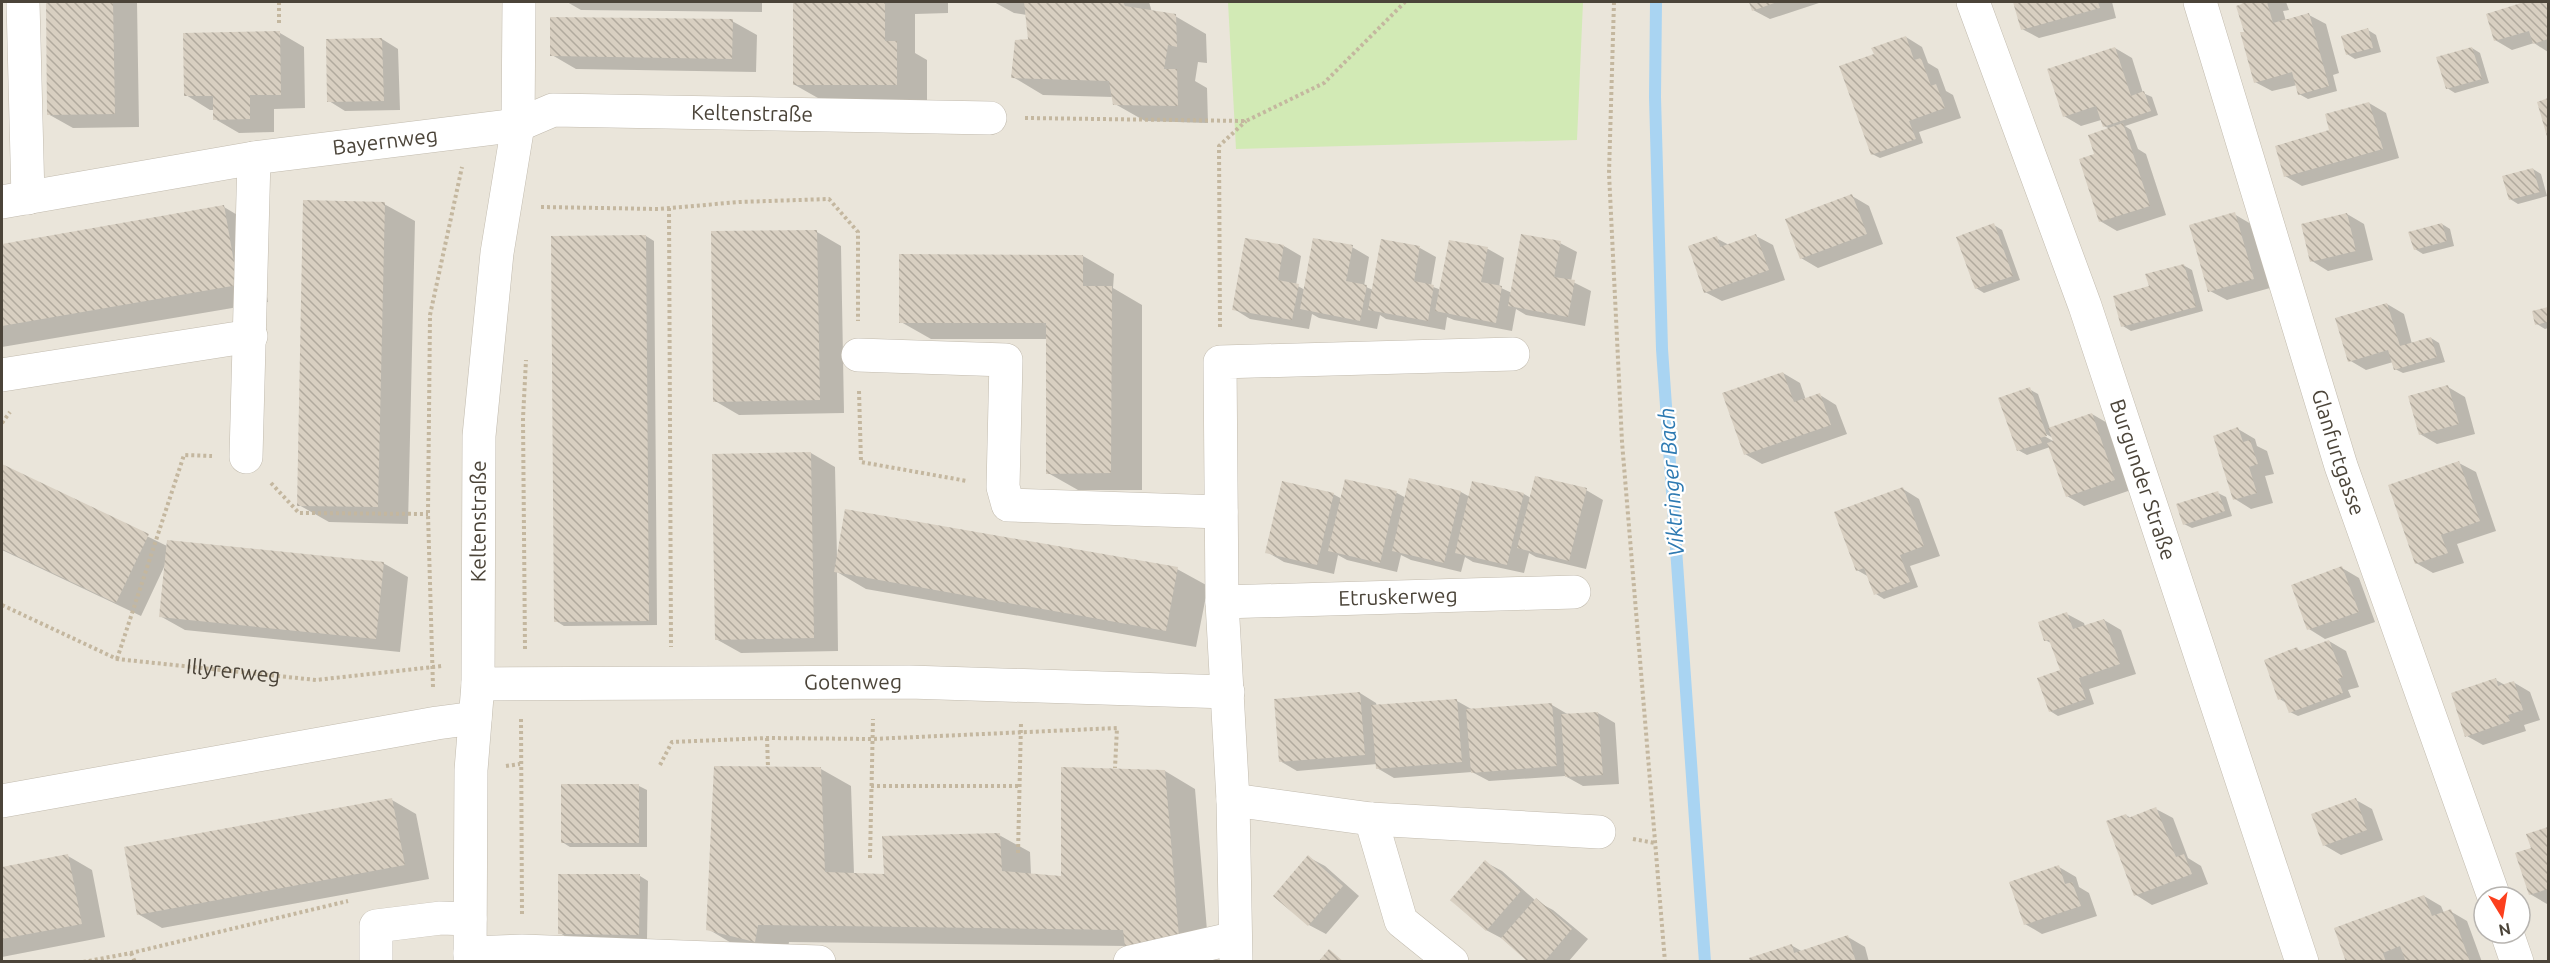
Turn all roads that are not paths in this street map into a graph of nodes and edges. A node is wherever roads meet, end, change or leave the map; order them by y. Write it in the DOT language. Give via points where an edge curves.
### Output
graph roads {
  1 [pos="519,2"];
  2 [pos="1972,2"];
  3 [pos="2200,2"];
  4 [pos="16,22"];
  5 [pos="990,118"];
  6 [pos="518,125"];
  7 [pos="254,158"];
  8 [pos="15,200"];
  9 [pos="251,336"];
  10 [pos="1513,354"];
  11 [pos="858,356"];
  12 [pos="2,375"];
  13 [pos="246,457"];
  14 [pos="1221,512"];
  15 [pos="1574,592"];
  16 [pos="1222,602"];
  17 [pos="478,673"];
  18 [pos="1228,692"];
  19 [pos="475,718"];
  20 [pos="1233,800"];
  21 [pos="2,801"];
  22 [pos="1371,819"];
  23 [pos="1599,831"];
  24 [pos="2490,885"];
  25 [pos="470,919"];
  26 [pos="2511,945"];
  27 [pos="1235,950"];
  28 [pos="470,957"];
  29 [pos="376,962"];
  30 [pos="819,962"];
  31 [pos="1130,962"];
  32 [pos="1452,962"];
  33 [pos="2302,962"];
  34 [pos="2517,962"];
  1 -- 6 [label="street, Keltenstraße"];
  2 -- 33 [label="street, Burgunder Straße" via="2085,306"];
  3 -- 24 [label="street, Glanfurtgasse" via="2341,466"];
  4 -- 8 [label="street, Bayernweg"];
  5 -- 6 [label="street, Keltenstraße" via="553,110"];
  6 -- 7 [label="street, Bayernweg"];
  6 -- 17 [label="street, Keltenstraße" via="497,253 479,436"];
  7 -- 8 [label="street, Bayernweg"];
  7 -- 9 [label="street"];
  9 -- 12 [label="street"];
  9 -- 13 [label="street"];
  10 -- 14 [label="street" via="1220,362"];
  11 -- 14 [label="street" via="1006,360 1003,487 1008,505"];
  14 -- 16 [label="street"];
  15 -- 16 [label="street, Etruskerweg"];
  16 -- 18 [label="street"];
  17 -- 18 [label="street, Gotenweg" via="521,684 874,683"];
  17 -- 19 [label="street, Keltenstraße"];
  18 -- 20 [label="street"];
  19 -- 21 [label="street"];
  19 -- 25 [label="street, Keltenstraße"];
  20 -- 22 [label="street"];
  20 -- 27 [label="street"];
  22 -- 23 [label="street"];
  22 -- 32 [label="street" via="1401,921"];
  25 -- 28 [label="street, Keltenstraße"];
  25 -- 29 [label="street" via="441,918 376,926"];
  26 -- 34 [label="street"];
  27 -- 31 [label="street"];
  28 -- 30 [label="street" via="522,951"];
}
